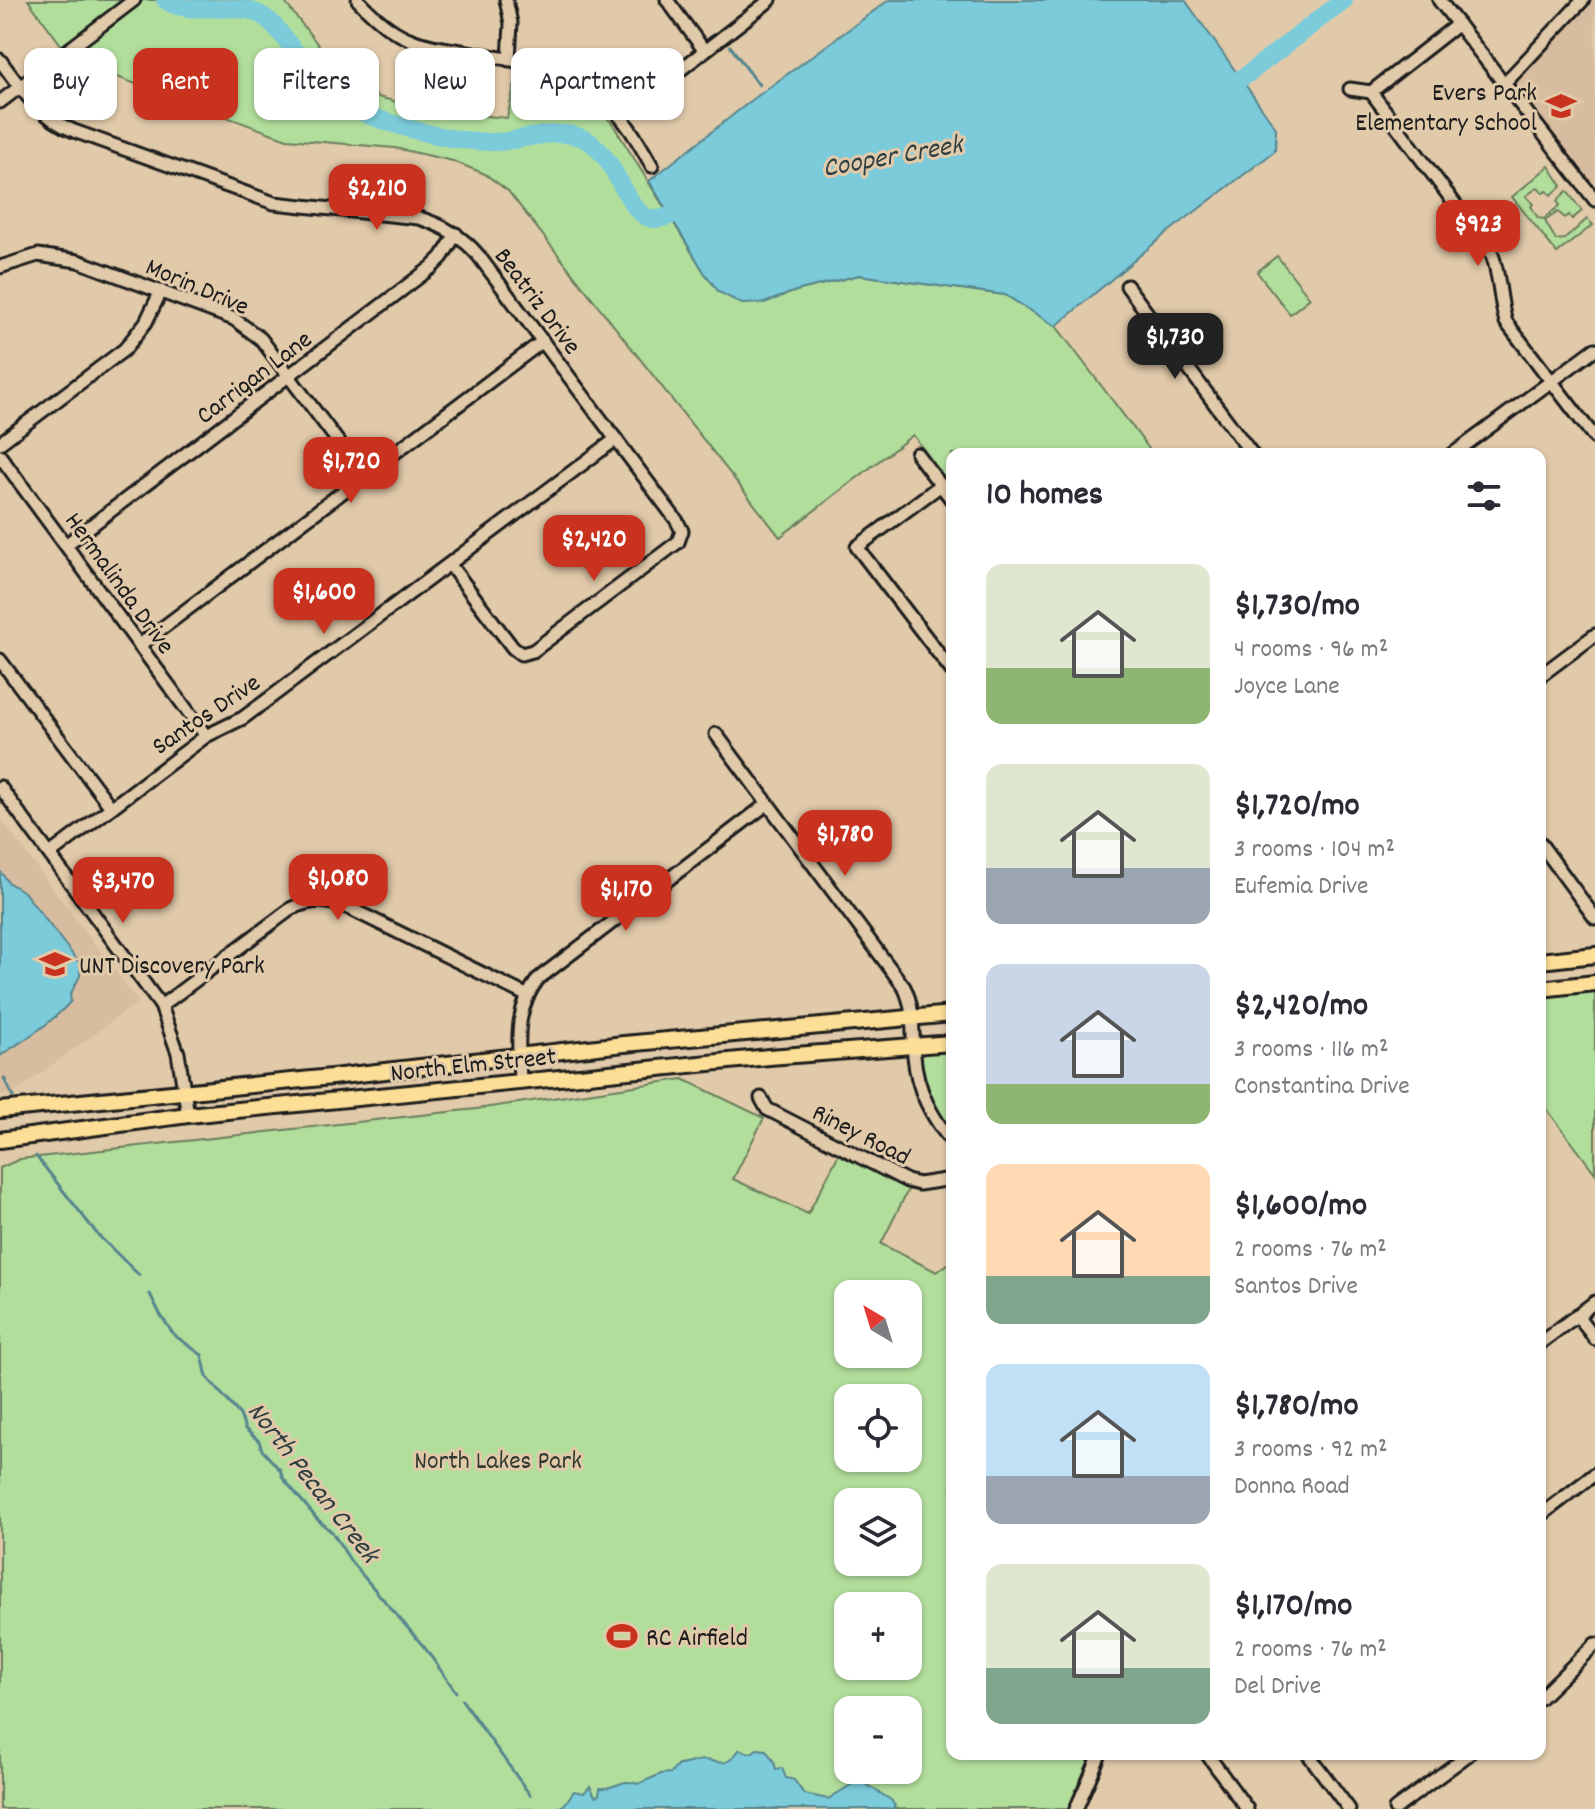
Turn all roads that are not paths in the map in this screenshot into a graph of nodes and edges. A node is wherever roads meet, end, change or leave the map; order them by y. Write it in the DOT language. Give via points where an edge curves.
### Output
graph roads {
  1 [pos="134,0"];
  2 [pos="358,0"];
  3 [pos="506,0"];
  4 [pos="667,0"];
  5 [pos="770,0"];
  6 [pos="1439,0"];
  7 [pos="1583,0"];
  8 [pos="1458,24"];
  9 [pos="704,50"];
  10 [pos="0,60"];
  11 [pos="509,60"];
  12 [pos="684,66"];
  13 [pos="1504,84"];
  14 [pos="19,87"];
  15 [pos="1350,89"];
  16 [pos="1371,92"];
  17 [pos="0,102"];
  18 [pos="623,120"];
  19 [pos="652,166"];
  20 [pos="1437,182"];
  21 [pos="1425,192"];
  22 [pos="1595,200"];
  23 [pos="456,234"];
  24 [pos="0,267"];
  25 [pos="1127,286"];
  26 [pos="161,291"];
  27 [pos="543,341"];
  28 [pos="1595,349"];
  29 [pos="289,376"];
  30 [pos="1551,381"];
  31 [pos="1595,438"];
  32 [pos="616,439"];
  33 [pos="0,443"];
  34 [pos="1248,448"];
  35 [pos="1461,448"];
  36 [pos="917,454"];
  37 [pos="0,456"];
  38 [pos="363,475"];
  39 [pos="941,485"];
  40 [pos="946,492"];
  41 [pos="67,544"];
  42 [pos="450,565"];
  43 [pos="1595,635"];
  44 [pos="141,644"];
  45 [pos="0,660"];
  46 [pos="946,663"];
  47 [pos="1546,672"];
  48 [pos="716,734"];
  49 [pos="206,736"];
  50 [pos="0,787"];
  51 [pos="767,804"];
  52 [pos="110,806"];
  53 [pos="1546,851"];
  54 [pos="50,854"];
  55 [pos="1595,918"];
  56 [pos="1595,955"];
  57 [pos="1546,960"];
  58 [pos="1595,983"];
  59 [pos="1546,988"];
  60 [pos="526,995"];
  61 [pos="161,1006"];
  62 [pos="946,1014"];
  63 [pos="912,1016"];
  64 [pos="946,1043"];
  65 [pos="913,1045"];
  66 [pos="520,1055"];
  67 [pos="520,1083"];
  68 [pos="185,1090"];
  69 [pos="761,1098"];
  70 [pos="0,1110"];
  71 [pos="188,1115"];
  72 [pos="946,1134"];
  73 [pos="0,1140"];
  74 [pos="946,1180"];
  75 [pos="1595,1302"];
  76 [pos="1577,1315"];
  77 [pos="1546,1338"];
  78 [pos="1595,1339"];
  79 [pos="1595,1474"];
  80 [pos="1546,1511"];
  81 [pos="1595,1644"];
  82 [pos="1546,1692"];
  83 [pos="1097,1760"];
  84 [pos="1211,1760"];
  85 [pos="1312,1760"];
  86 [pos="1461,1760"];
  87 [pos="1243,1808"];
  88 [pos="1076,1809"];
  89 [pos="1349,1809"];
  90 [pos="1395,1809"];
  1 -- 14 [label="street"];
  2 -- 11 [label="street" via="407,38"];
  3 -- 11 [label="street"];
  4 -- 9 [label="street"];
  5 -- 9 [label="street"];
  6 -- 8 [label="street"];
  7 -- 13 [label="street"];
  8 -- 13 [label="street"];
  8 -- 16 [label="street"];
  9 -- 12 [label="street"];
  10 -- 14 [label="street, Beatriz Drive"];
  13 -- 22 [label="street"];
  14 -- 17 [label="street"];
  14 -- 23 [label="street, Beatriz Drive" via="61,126 274,203 419,218"];
  15 -- 16 [label="street"];
  16 -- 20 [label="street"];
  18 -- 19 [label="street"];
  20 -- 21 [label="street"];
  20 -- 30 [label="street" via="1499,261 1506,322"];
  23 -- 27 [label="street, Beatriz Drive"];
  23 -- 29 [label="street, Carrigan Lane" via="432,267"];
  24 -- 26 [label="street, Morin Drive" via="38,255 59,256"];
  25 -- 34 [label="street"];
  26 -- 29 [label="street, Morin Drive" via="248,328"];
  26 -- 33 [label="street" via="125,349"];
  27 -- 32 [label="street, Beatriz Drive"];
  27 -- 38 [label="street"];
  28 -- 30 [label="street"];
  29 -- 38 [label="street, Morin Drive"];
  29 -- 41 [label="street, Carrigan Lane"];
  30 -- 31 [label="street"];
  30 -- 35 [label="street"];
  32 -- 42 [label="street, Santos Drive"];
  32 -- 42 [label="street, Beatriz Drive" via="677,521 682,531 678,542 533,651 521,654"];
  36 -- 39 [label="street"];
  37 -- 41 [label="street, Hermalinda Drive"];
  38 -- 44 [label="street"];
  39 -- 40 [label="street"];
  39 -- 46 [label="street" via="857,547"];
  41 -- 44 [label="street, Hermalinda Drive"];
  42 -- 49 [label="street, Santos Drive" via="243,718"];
  43 -- 47 [label="street"];
  44 -- 49 [label="street, Hermalinda Drive"];
  45 -- 52 [label="street"];
  48 -- 51 [label="street, Riney Road"];
  49 -- 52 [label="street, Santos Drive"];
  50 -- 54 [label="street"];
  51 -- 60 [label="street" via="538,979"];
  51 -- 63 [label="street, Riney Road" via="897,977"];
  52 -- 54 [label="street, Santos Drive"];
  53 -- 55 [label="street"];
  54 -- 61 [label="street"];
  56 -- 57 [label="main road"];
  58 -- 59 [label="main road"];
  60 -- 61 [label="street" via="349,908 316,899 292,908"];
  60 -- 66 [label="street" via="518,1032"];
  61 -- 68 [label="street"];
  62 -- 63 [label="main road, North Elm Street"];
  63 -- 65 [label="street, Riney Road"];
  63 -- 66 [label="main road, North Elm Street"];
  64 -- 65 [label="main road, North Elm Street"];
  65 -- 67 [label="main road, North Elm Street"];
  65 -- 72 [label="street, Riney Road" via="923,1096"];
  66 -- 67 [label="street"];
  66 -- 68 [label="main road, North Elm Street"];
  67 -- 71 [label="main road, North Elm Street"];
  68 -- 70 [label="main road, North Elm Street"];
  68 -- 71 [label="street"];
  69 -- 74 [label="street, Riney Road" via="767,1109 907,1181"];
  71 -- 73 [label="main road, North Elm Street"];
  75 -- 76 [label="street"];
  76 -- 77 [label="street"];
  76 -- 78 [label="street"];
  79 -- 80 [label="street"];
  81 -- 82 [label="street"];
  83 -- 88 [label="street"];
  84 -- 87 [label="street"];
  85 -- 89 [label="street"];
  86 -- 90 [label="street"];
}
